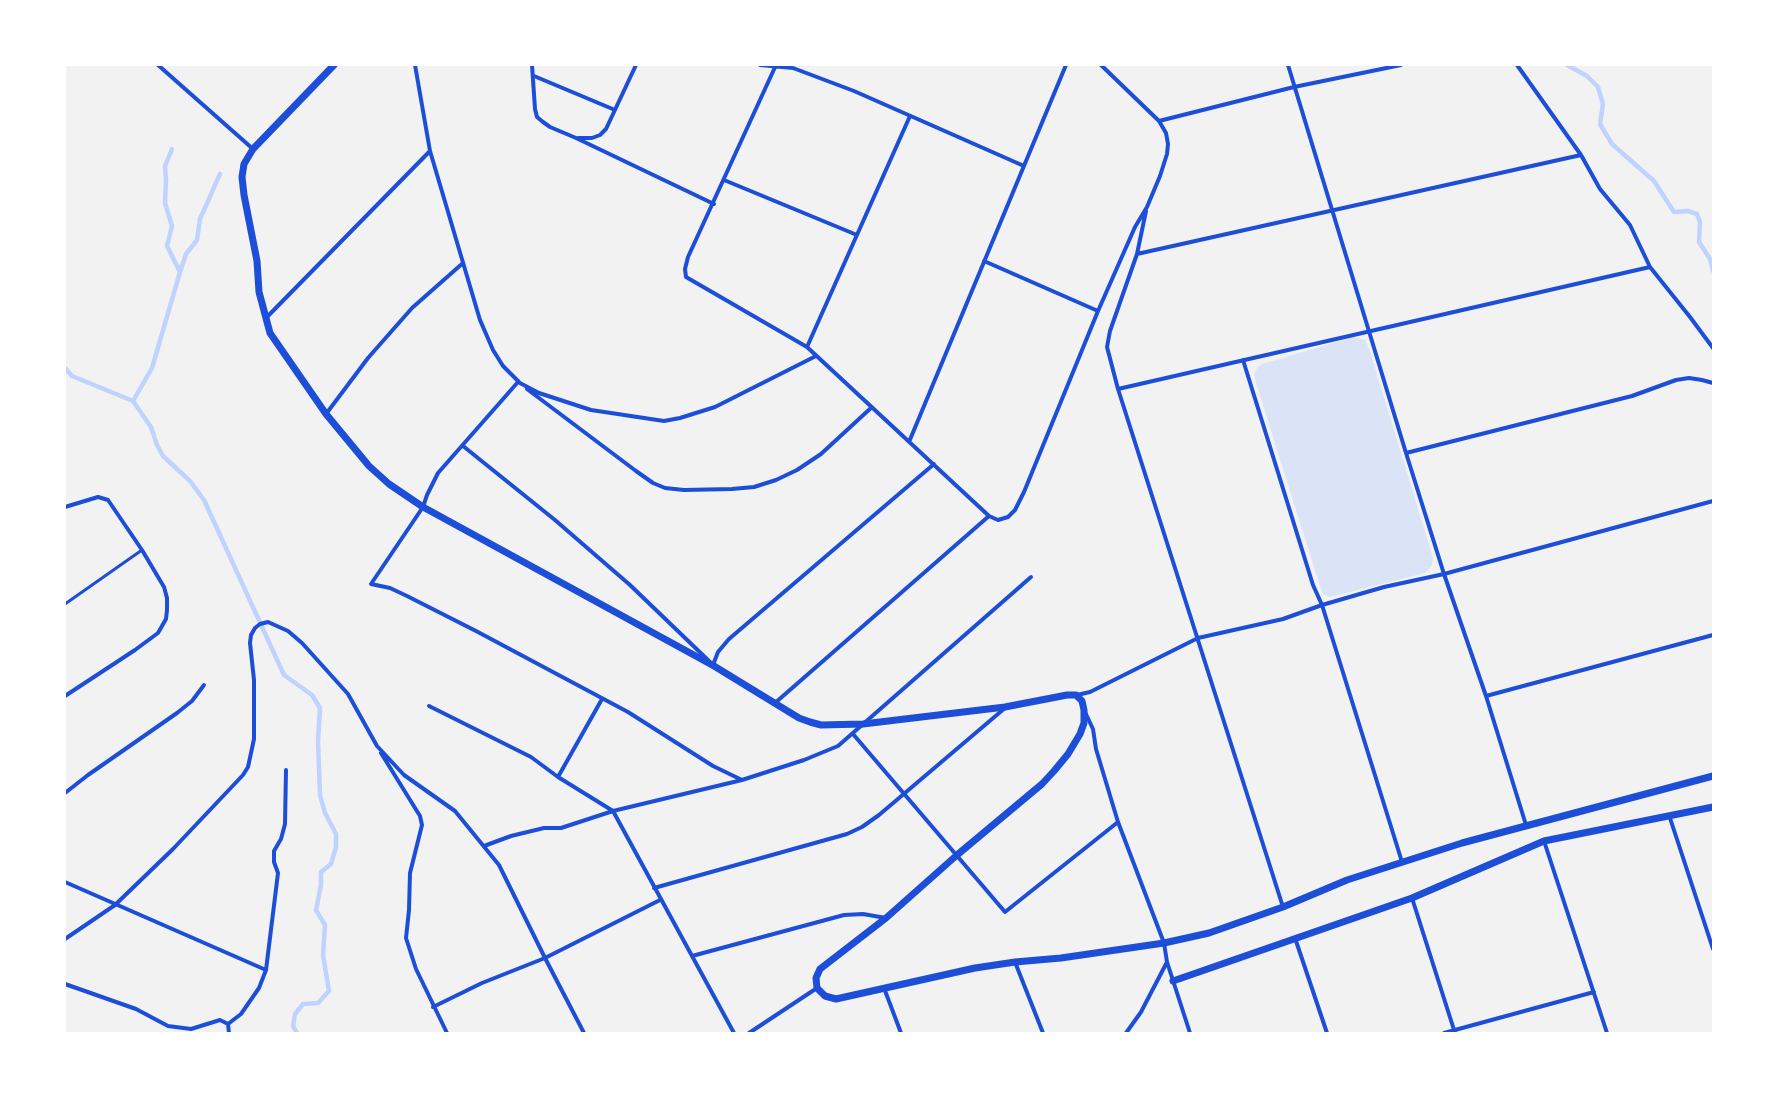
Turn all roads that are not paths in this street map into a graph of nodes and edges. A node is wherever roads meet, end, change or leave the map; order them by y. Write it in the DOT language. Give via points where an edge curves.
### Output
graph roads {
  1 [pos="158,65"];
  2 [pos="334,65"];
  3 [pos="415,65"];
  4 [pos="532,65"];
  5 [pos="636,65"];
  6 [pos="760,65"];
  7 [pos="776,65"];
  8 [pos="1066,65"];
  9 [pos="1101,65"];
  10 [pos="1288,65"];
  11 [pos="1401,65"];
  12 [pos="1517,65"];
  13 [pos="534,76"];
  14 [pos="1294,87"];
  15 [pos="615,110"];
  16 [pos="910,116"];
  17 [pos="1159,121"];
  18 [pos="576,138"];
  19 [pos="253,149"];
  20 [pos="430,151"];
  21 [pos="1581,155"];
  22 [pos="1024,166"];
  23 [pos="724,180"];
  24 [pos="714,204"];
  25 [pos="1147,207"];
  26 [pos="1332,210"];
  27 [pos="856,235"];
  28 [pos="1137,254"];
  29 [pos="984,261"];
  30 [pos="464,263"];
  31 [pos="1650,267"];
  32 [pos="1098,311"];
  33 [pos="265,318"];
  34 [pos="1370,331"];
  35 [pos="806,346"];
  36 [pos="1713,348"];
  37 [pos="816,356"];
  38 [pos="1244,360"];
  39 [pos="518,382"];
  40 [pos="1713,383"];
  41 [pos="1118,389"];
  42 [pos="872,407"];
  43 [pos="326,414"];
  44 [pos="910,442"];
  45 [pos="463,446"];
  46 [pos="1406,453"];
  47 [pos="934,464"];
  48 [pos="1713,501"];
  49 [pos="65,507"];
  50 [pos="423,507"];
  51 [pos="989,516"];
  52 [pos="142,550"];
  53 [pos="1444,574"];
  54 [pos="1031,577"];
  55 [pos="65,604"];
  56 [pos="1322,605"];
  57 [pos="1713,635"];
  58 [pos="1198,638"];
  59 [pos="714,666"];
  60 [pos="204,685"];
  61 [pos="1076,695"];
  62 [pos="65,696"];
  63 [pos="1486,696"];
  64 [pos="602,699"];
  65 [pos="775,703"];
  66 [pos="429,706"];
  67 [pos="1005,707"];
  68 [pos="1084,710"];
  69 [pos="863,724"];
  70 [pos="853,734"];
  71 [pos="377,746"];
  72 [pos="286,770"];
  73 [pos="1713,776"];
  74 [pos="558,777"];
  75 [pos="742,780"];
  76 [pos="65,793"];
  77 [pos="903,793"];
  78 [pos="1713,806"];
  79 [pos="613,811"];
  80 [pos="1668,815"];
  81 [pos="1118,822"];
  82 [pos="1526,825"];
  83 [pos="1544,841"];
  84 [pos="484,846"];
  85 [pos="956,855"];
  86 [pos="1402,862"];
  87 [pos="65,882"];
  88 [pos="654,888"];
  89 [pos="1412,898"];
  90 [pos="660,900"];
  91 [pos="115,905"];
  92 [pos="1283,907"];
  93 [pos="886,918"];
  94 [pos="1295,938"];
  95 [pos="65,939"];
  96 [pos="1164,943"];
  97 [pos="1713,949"];
  98 [pos="692,956"];
  99 [pos="545,958"];
  100 [pos="1015,962"];
  101 [pos="1167,962"];
  102 [pos="266,970"];
  103 [pos="1173,981"];
  104 [pos="65,984"];
  105 [pos="817,988"];
  106 [pos="884,988"];
  107 [pos="1594,992"];
  108 [pos="434,1007"];
  109 [pos="228,1024"];
  110 [pos="1454,1031"];
  111 [pos="230,1033"];
  112 [pos="447,1033"];
  113 [pos="584,1033"];
  114 [pos="734,1033"];
  115 [pos="749,1033"];
  116 [pos="901,1033"];
  117 [pos="1042,1033"];
  118 [pos="1126,1033"];
  119 [pos="1190,1033"];
  120 [pos="1327,1033"];
  121 [pos="1444,1033"];
  122 [pos="1607,1033"];
  1 -- 19 [label="street"];
  2 -- 19 [label="street"];
  3 -- 20 [label="street"];
  4 -- 13 [label="street"];
  5 -- 15 [label="street"];
  6 -- 7 [label="street"];
  7 -- 16 [label="street" via="793,68 854,91"];
  7 -- 23 [label="street"];
  8 -- 22 [label="street"];
  9 -- 17 [label="street"];
  10 -- 14 [label="street"];
  11 -- 14 [label="street"];
  12 -- 21 [label="street"];
  13 -- 15 [label="street"];
  13 -- 18 [label="street" via="537,117 550,128"];
  14 -- 17 [label="street"];
  14 -- 26 [label="street"];
  15 -- 18 [label="street" via="606,129 600,135"];
  16 -- 22 [label="street"];
  16 -- 27 [label="street"];
  17 -- 25 [label="street" via="1166,133 1167,154"];
  18 -- 24 [label="street"];
  19 -- 33 [label="street" via="244,164 242,177"];
  20 -- 30 [label="street"];
  20 -- 33 [label="street"];
  21 -- 26 [label="street"];
  21 -- 31 [label="street" via="1600,189 1630,225"];
  22 -- 29 [label="street"];
  23 -- 24 [label="street"];
  23 -- 27 [label="street"];
  24 -- 35 [label="street" via="688,257 686,277"];
  25 -- 28 [label="street"];
  25 -- 32 [label="street" via="1135,227"];
  26 -- 28 [label="street"];
  26 -- 34 [label="street"];
  27 -- 35 [label="street"];
  28 -- 41 [label="street" via="1108,340"];
  29 -- 32 [label="street"];
  29 -- 44 [label="street"];
  30 -- 39 [label="street" via="480,320 493,350"];
  30 -- 43 [label="street" via="412,308 368,358"];
  31 -- 34 [label="street"];
  31 -- 36 [label="street"];
  32 -- 51 [label="street" via="1015,510 1008,517 998,520"];
  33 -- 43 [label="street" via="270,333"];
  34 -- 38 [label="street"];
  34 -- 46 [label="street"];
  35 -- 37 [label="street"];
  37 -- 39 [label="street" via="715,406 664,421 591,410 539,393"];
  37 -- 42 [label="street"];
  38 -- 41 [label="street"];
  38 -- 56 [label="street" via="1313,585"];
  39 -- 42 [label="street" via="636,471 665,488 684,490 754,487 776,480 798,470 821,454"];
  39 -- 45 [label="street"];
  40 -- 46 [label="street" via="1689,378 1676,380 1632,396"];
  41 -- 58 [label="street"];
  42 -- 44 [label="street"];
  43 -- 50 [label="street" via="369,466 389,484"];
  44 -- 47 [label="street"];
  45 -- 50 [label="street" via="438,473"];
  45 -- 59 [label="street" via="630,584"];
  46 -- 53 [label="street"];
  47 -- 51 [label="street"];
  47 -- 59 [label="street" via="729,639 718,652"];
  48 -- 53 [label="street"];
  49 -- 52 [label="street" via="98,497 108,500"];
  50 -- 59 [label="street"];
  50 -- 64 [label="street" via="371,584 390,588 407,596"];
  51 -- 65 [label="street"];
  52 -- 55 [label="lane"];
  52 -- 62 [label="street" via="164,587 167,598 163,627 135,650"];
  53 -- 56 [label="street" via="1384,587"];
  53 -- 63 [label="street"];
  54 -- 69 [label="street"];
  56 -- 58 [label="street" via="1283,619"];
  56 -- 86 [label="street"];
  57 -- 63 [label="street"];
  58 -- 61 [label="street" via="1090,692"];
  58 -- 92 [label="street"];
  59 -- 65 [label="street"];
  60 -- 76 [label="street" via="192,701 177,713"];
  61 -- 67 [label="street" via="1066,694"];
  61 -- 68 [label="street" via="1082,700"];
  63 -- 82 [label="street"];
  64 -- 74 [label="street"];
  64 -- 75 [label="street" via="628,712 713,766"];
  65 -- 69 [label="street" via="799,718 821,725"];
  66 -- 74 [label="street" via="531,757"];
  67 -- 69 [label="street"];
  67 -- 77 [label="street"];
  68 -- 81 [label="street" via="1093,729 1096,749"];
  68 -- 85 [label="street" via="1084,723 1080,734 1054,771 1042,784"];
  69 -- 70 [label="street"];
  70 -- 75 [label="street" via="838,746"];
  70 -- 77 [label="street"];
  71 -- 84 [label="street" via="404,775 455,811"];
  71 -- 91 [label="street" via="348,694 302,643 276,625 268,622 260,624 251,635 250,643 255,703 254,739 248,767 236,784 173,850"];
  71 -- 108 [label="street" via="417,811 422,825 410,873 406,938 411,957"];
  72 -- 102 [label="street" via="285,824 274,851 278,874"];
  73 -- 82 [label="street"];
  74 -- 79 [label="street"];
  75 -- 79 [label="street"];
  77 -- 85 [label="street"];
  77 -- 88 [label="street" via="879,815 847,834"];
  78 -- 80 [label="street"];
  79 -- 84 [label="street" via="561,828 544,828"];
  79 -- 88 [label="street"];
  80 -- 83 [label="street"];
  80 -- 97 [label="street"];
  81 -- 85 [label="street" via="1005,912"];
  81 -- 96 [label="street"];
  82 -- 86 [label="street"];
  83 -- 89 [label="street"];
  83 -- 107 [label="street"];
  84 -- 99 [label="street" via="499,866"];
  85 -- 93 [label="street"];
  86 -- 92 [label="street" via="1347,880"];
  87 -- 91 [label="street"];
  88 -- 90 [label="street"];
  89 -- 94 [label="street"];
  89 -- 110 [label="street"];
  90 -- 98 [label="street"];
  90 -- 99 [label="street"];
  91 -- 95 [label="street"];
  91 -- 102 [label="street"];
  92 -- 96 [label="street" via="1209,933"];
  93 -- 98 [label="street" via="863,914 844,915"];
  93 -- 105 [label="street" via="820,969 816,978"];
  94 -- 103 [label="street"];
  94 -- 120 [label="street"];
  96 -- 100 [label="street"];
  96 -- 101 [label="street"];
  98 -- 114 [label="street"];
  99 -- 108 [label="street" via="482,983"];
  99 -- 113 [label="street"];
  100 -- 106 [label="street"];
  100 -- 117 [label="street"];
  101 -- 103 [label="street"];
  101 -- 118 [label="street" via="1141,1012"];
  102 -- 109 [label="street" via="259,988 241,1014"];
  103 -- 119 [label="street"];
  104 -- 109 [label="street" via="136,1009 161,1023 179,1029 191,1029 220,1020"];
  105 -- 106 [label="street" via="825,996 836,999"];
  105 -- 115 [label="street"];
  106 -- 116 [label="street"];
  107 -- 110 [label="street"];
  107 -- 122 [label="street"];
  108 -- 112 [label="street"];
  109 -- 111 [label="street"];
  110 -- 121 [label="street"];
}
